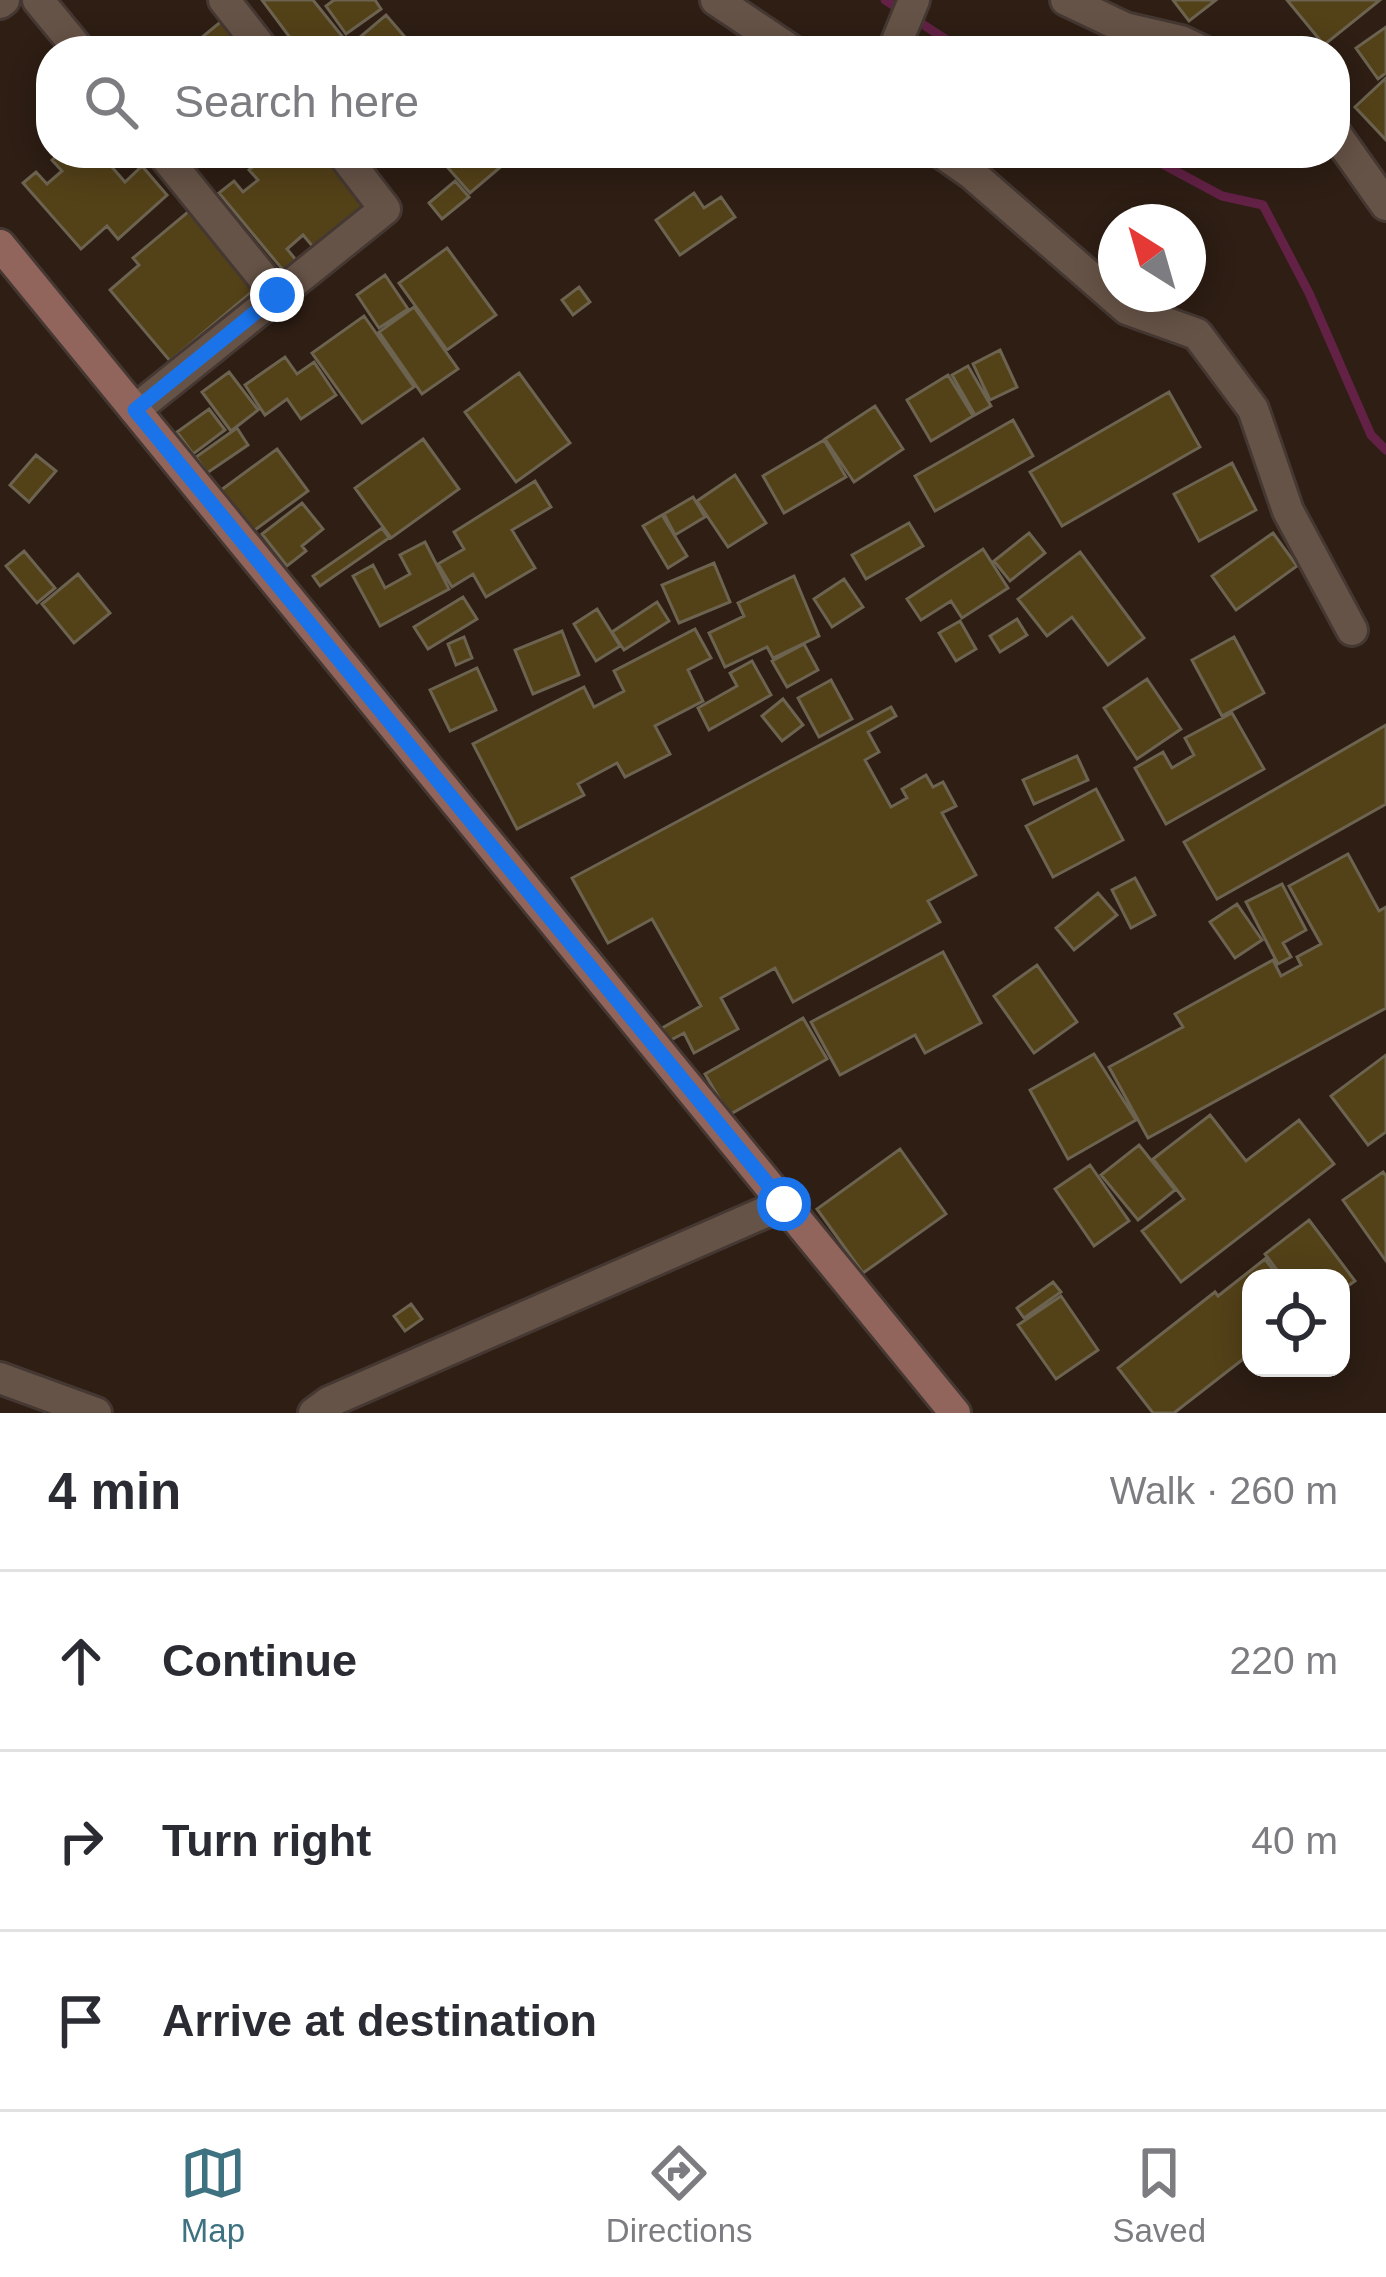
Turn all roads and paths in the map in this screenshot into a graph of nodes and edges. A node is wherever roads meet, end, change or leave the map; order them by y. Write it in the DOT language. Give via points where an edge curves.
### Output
graph roads {
  1 [pos="38,0"];
  2 [pos="224,0"];
  3 [pos="716,0"];
  4 [pos="914,0"];
  5 [pos="1066,0"];
  6 [pos="68,36"];
  7 [pos="252,36"];
  8 [pos="770,36"];
  9 [pos="899,36"];
  10 [pos="1159,36"];
  11 [pos="1350,155"];
  12 [pos="174,168"];
  13 [pos="354,168"];
  14 [pos="963,168"];
  15 [pos="1386,205"];
  16 [pos="0,244"];
  17 [pos="277,295"];
  18 [pos="135,410"];
  19 [pos="1352,630"];
  20 [pos="784,1204"];
  21 [pos="0,1378"];
  22 [pos="96,1413"];
  23 [pos="314,1413"];
  24 [pos="955,1413"];
  1 -- 6 [label="street"];
  2 -- 7 [label="street"];
  3 -- 8 [label="street"];
  4 -- 9 [label="street"];
  5 -- 10 [label="street"];
  11 -- 15 [label="street"];
  12 -- 17 [label="street"];
  13 -- 17 [label="street" via="385,208"];
  14 -- 19 [label="street" via="1127,309 1197,334 1253,409 1288,511"];
  16 -- 18 [label="main road"];
  17 -- 18 [label="street"];
  18 -- 20 [label="main road"];
  20 -- 23 [label="street"];
  20 -- 24 [label="main road"];
  21 -- 22 [label="street"];
}
